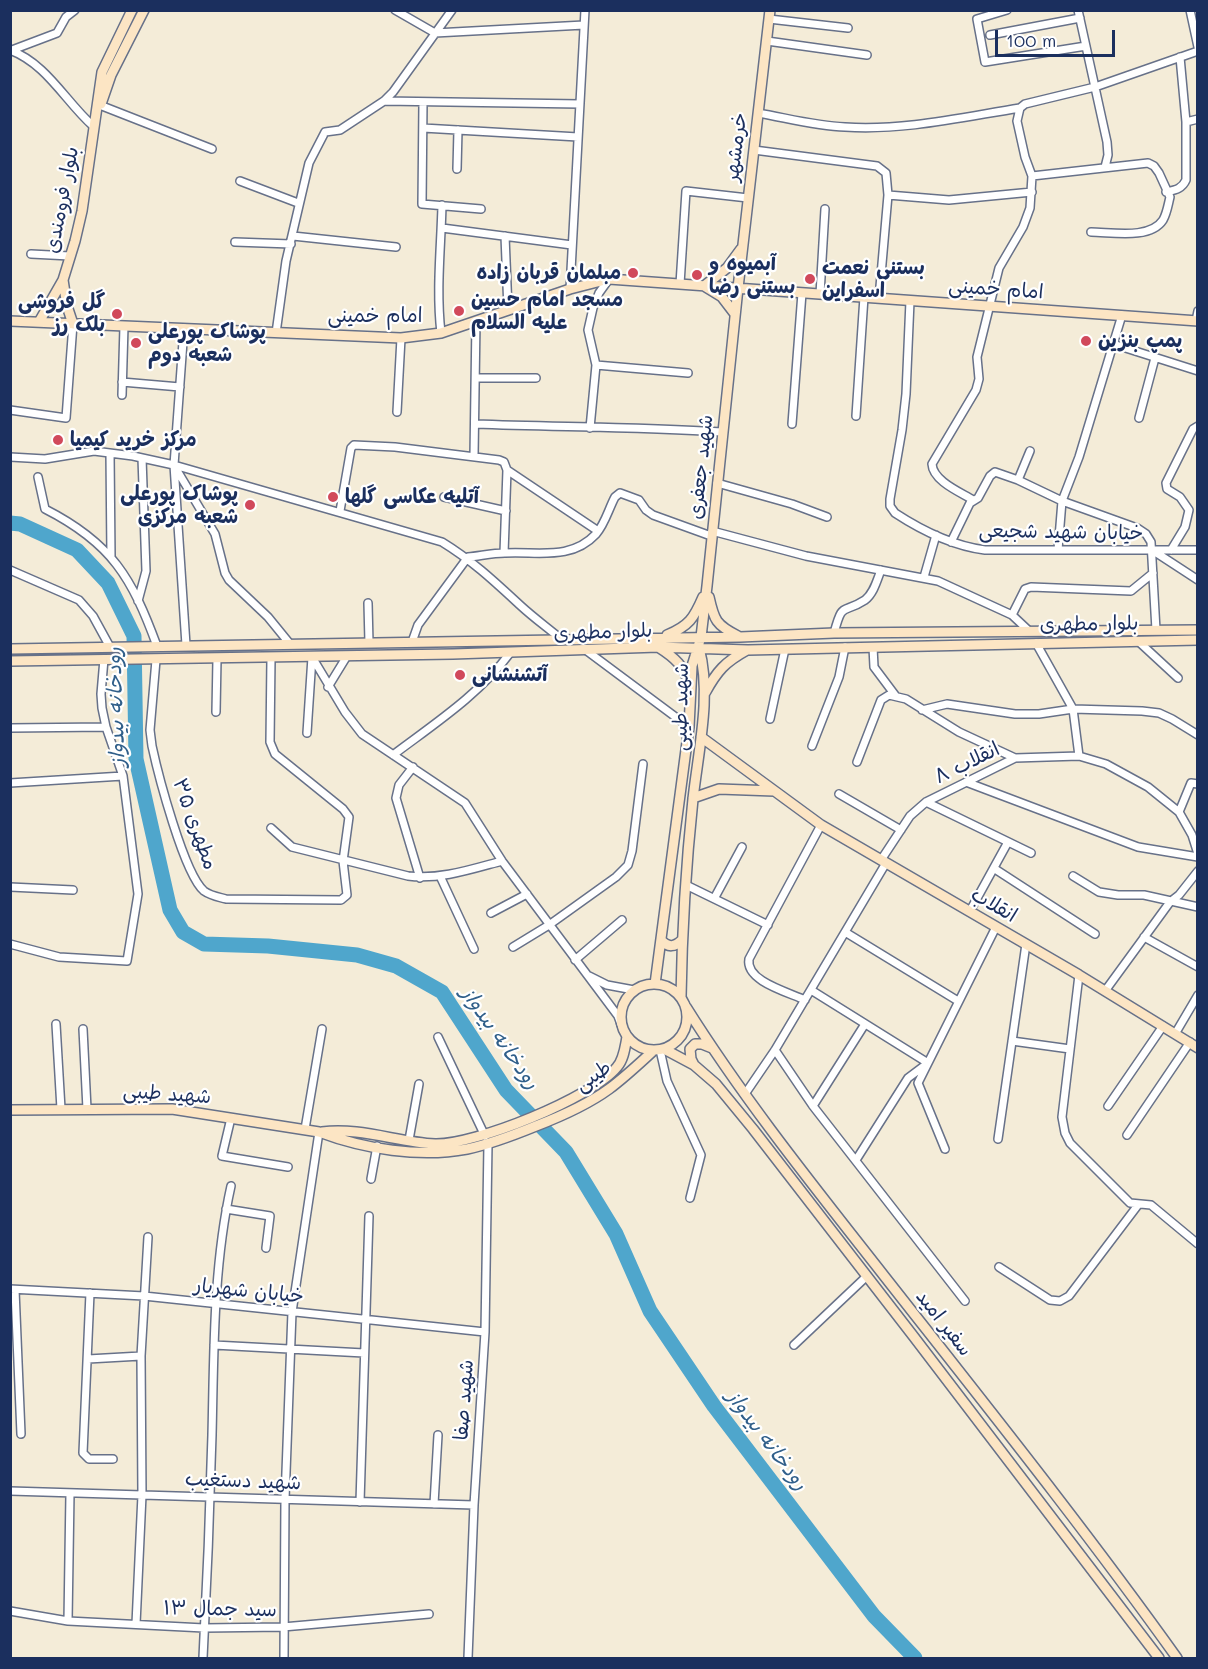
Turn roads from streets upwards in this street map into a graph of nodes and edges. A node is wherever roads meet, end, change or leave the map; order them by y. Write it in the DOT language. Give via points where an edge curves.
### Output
graph roads {
  1 [pos="75,10"];
  2 [pos="132,10"];
  3 [pos="144,10"];
  4 [pos="396,10"];
  5 [pos="452,10"];
  6 [pos="585,10"];
  7 [pos="1006,10"];
  8 [pos="1079,14"];
  9 [pos="770,15"];
  10 [pos="1193,15"];
  11 [pos="584,25"];
  12 [pos="848,28"];
  13 [pos="435,33"];
  14 [pos="990,35"];
  15 [pos="767,41"];
  16 [pos="1086,46"];
  17 [pos="1197,46"];
  18 [pos="11,50"];
  19 [pos="1197,51"];
  20 [pos="867,55"];
  21 [pos="1180,57"];
  22 [pos="1095,87"];
  23 [pos="384,101"];
  24 [pos="423,102"];
  25 [pos="580,104"];
  26 [pos="99,105"];
  27 [pos="1020,108"];
  28 [pos="758,113"];
  29 [pos="1197,119"];
  30 [pos="1186,122"];
  31 [pos="93,126"];
  32 [pos="423,128"];
  33 [pos="458,130"];
  34 [pos="578,137"];
  35 [pos="212,149"];
  36 [pos="754,150"];
  37 [pos="1105,168"];
  38 [pos="457,169"];
  39 [pos="1032,176"];
  40 [pos="240,181"];
  41 [pos="1032,192"];
  42 [pos="1166,192"];
  43 [pos="888,195"];
  44 [pos="748,198"];
  45 [pos="298,203"];
  46 [pos="442,205"];
  47 [pos="481,209"];
  48 [pos="825,209"];
  49 [pos="442,228"];
  50 [pos="1091,232"];
  51 [pos="505,236"];
  52 [pos="292,240"];
  53 [pos="235,242"];
  54 [pos="572,245"];
  55 [pos="396,247"];
  56 [pos="742,247"];
  57 [pos="30,254"];
  58 [pos="70,256"];
  59 [pos="609,279"];
  60 [pos="63,280"];
  61 [pos="680,284"];
  62 [pos="704,286"];
  63 [pos="738,288"];
  64 [pos="570,289"];
  65 [pos="802,293"];
  66 [pos="820,294"];
  67 [pos="864,297"];
  68 [pos="879,298"];
  69 [pos="910,301"];
  70 [pos="990,306"];
  71 [pos="508,310"];
  72 [pos="735,314"];
  73 [pos="1122,315"];
  74 [pos="1197,318"];
  75 [pos="10,321"];
  76 [pos="476,321"];
  77 [pos="39,322"];
  78 [pos="73,324"];
  79 [pos="124,326"];
  80 [pos="184,328"];
  81 [pos="276,333"];
  82 [pos="441,333"];
  83 [pos="401,338"];
  84 [pos="1113,344"];
  85 [pos="1155,358"];
  86 [pos="596,364"];
  87 [pos="1197,371"];
  88 [pos="688,373"];
  89 [pos="476,378"];
  90 [pos="536,378"];
  91 [pos="122,382"];
  92 [pos="180,387"];
  93 [pos="122,395"];
  94 [pos="10,410"];
  95 [pos="397,412"];
  96 [pos="856,416"];
  97 [pos="1139,418"];
  98 [pos="475,424"];
  99 [pos="792,424"];
  100 [pos="1197,426"];
  101 [pos="590,428"];
  102 [pos="722,432"];
  103 [pos="1030,451"];
  104 [pos="110,453"];
  105 [pos="474,456"];
  106 [pos="10,457"];
  107 [pos="142,458"];
  108 [pos="174,465"];
  109 [pos="507,470"];
  110 [pos="38,477"];
  111 [pos="1018,480"];
  112 [pos="717,483"];
  113 [pos="444,497"];
  114 [pos="974,500"];
  115 [pos="1062,501"];
  116 [pos="340,511"];
  117 [pos="506,511"];
  118 [pos="827,517"];
  119 [pos="598,531"];
  120 [pos="712,533"];
  121 [pos="936,535"];
  122 [pos="951,542"];
  123 [pos="1058,550"];
  124 [pos="1152,550"];
  125 [pos="1171,550"];
  126 [pos="1197,550"];
  127 [pos="504,553"];
  128 [pos="111,557"];
  129 [pos="468,557"];
  130 [pos="10,570"];
  131 [pos="881,570"];
  132 [pos="1153,573"];
  133 [pos="924,577"];
  134 [pos="1197,579"];
  135 [pos="708,586"];
  136 [pos="138,601"];
  137 [pos="368,603"];
  138 [pos="1012,615"];
  139 [pos="1028,630"];
  140 [pos="1156,630"];
  141 [pos="1197,630"];
  142 [pos="834,633"];
  143 [pos="701,636"];
  144 [pos="750,636"];
  145 [pos="660,637"];
  146 [pos="740,637"];
  147 [pos="561,639"];
  148 [pos="1197,640"];
  149 [pos="1138,641"];
  150 [pos="412,642"];
  151 [pos="453,642"];
  152 [pos="369,643"];
  153 [pos="1036,643"];
  154 [pos="290,644"];
  155 [pos="186,645"];
  156 [pos="136,646"];
  157 [pos="154,646"];
  158 [pos="110,647"];
  159 [pos="658,647"];
  160 [pos="845,647"];
  161 [pos="873,647"];
  162 [pos="699,648"];
  163 [pos="10,649"];
  164 [pos="749,649"];
  165 [pos="785,649"];
  166 [pos="587,651"];
  167 [pos="510,653"];
  168 [pos="453,654"];
  169 [pos="347,656"];
  170 [pos="312,657"];
  171 [pos="271,658"];
  172 [pos="104,659"];
  173 [pos="136,659"];
  174 [pos="218,659"];
  175 [pos="154,660"];
  176 [pos="10,661"];
  177 [pos="1178,678"];
  178 [pos="328,687"];
  179 [pos="895,695"];
  180 [pos="691,698"];
  181 [pos="703,698"];
  182 [pos="1073,709"];
  183 [pos="922,710"];
  184 [pos="216,712"];
  185 [pos="770,718"];
  186 [pos="106,727"];
  187 [pos="10,728"];
  188 [pos="689,728"];
  189 [pos="307,733"];
  190 [pos="1197,735"];
  191 [pos="701,736"];
  192 [pos="812,746"];
  193 [pos="393,755"];
  194 [pos="1079,756"];
  195 [pos="1015,758"];
  196 [pos="857,762"];
  197 [pos="643,764"];
  198 [pos="413,767"];
  199 [pos="123,776"];
  200 [pos="966,782"];
  201 [pos="10,783"];
  202 [pos="1197,784"];
  203 [pos="774,790"];
  204 [pos="839,794"];
  205 [pos="693,798"];
  206 [pos="926,802"];
  207 [pos="1179,812"];
  208 [pos="821,825"];
  209 [pos="271,828"];
  210 [pos="901,830"];
  211 [pos="1008,842"];
  212 [pos="742,847"];
  213 [pos="1031,853"];
  214 [pos="1197,855"];
  215 [pos="343,861"];
  216 [pos="502,861"];
  217 [pos="884,862"];
  218 [pos="995,869"];
  219 [pos="1197,871"];
  220 [pos="440,876"];
  221 [pos="1073,876"];
  222 [pos="420,878"];
  223 [pos="686,885"];
  224 [pos="10,887"];
  225 [pos="73,890"];
  226 [pos="527,894"];
  227 [pos="715,897"];
  228 [pos="1170,903"];
  229 [pos="1197,907"];
  230 [pos="970,911"];
  231 [pos="491,913"];
  232 [pos="622,920"];
  233 [pos="549,925"];
  234 [pos="768,925"];
  235 [pos="996,927"];
  236 [pos="845,932"];
  237 [pos="1095,934"];
  238 [pos="1144,938"];
  239 [pos="661,940"];
  240 [pos="682,940"];
  241 [pos="10,944"];
  242 [pos="1026,944"];
  243 [pos="513,947"];
  244 [pos="474,949"];
  245 [pos="575,960"];
  246 [pos="1197,967"];
  247 [pos="586,975"];
  248 [pos="1079,975"];
  249 [pos="655,984"];
  250 [pos="634,990"];
  251 [pos="811,990"];
  252 [pos="1105,991"];
  253 [pos="1197,994"];
  254 [pos="681,997"];
  255 [pos="805,1000"];
  256 [pos="958,1001"];
  257 [pos="686,1007"];
  258 [pos="56,1024"];
  259 [pos="865,1024"];
  260 [pos="1163,1026"];
  261 [pos="622,1028"];
  262 [pos="83,1029"];
  263 [pos="322,1029"];
  264 [pos="1175,1034"];
  265 [pos="438,1037"];
  266 [pos="627,1037"];
  267 [pos="1012,1041"];
  268 [pos="1193,1045"];
  269 [pos="712,1048"];
  270 [pos="1070,1048"];
  271 [pos="659,1050"];
  272 [pos="775,1050"];
  273 [pos="928,1063"];
  274 [pos="694,1065"];
  275 [pos="419,1084"];
  276 [pos="745,1094"];
  277 [pos="813,1106"];
  278 [pos="1108,1107"];
  279 [pos="61,1109"];
  280 [pos="87,1109"];
  281 [pos="10,1110"];
  282 [pos="231,1118"];
  283 [pos="511,1125"];
  284 [pos="305,1130"];
  285 [pos="320,1132"];
  286 [pos="1127,1135"];
  287 [pos="513,1136"];
  288 [pos="998,1139"];
  289 [pos="409,1140"];
  290 [pos="486,1140"];
  291 [pos="377,1146"];
  292 [pos="945,1149"];
  293 [pos="856,1160"];
  294 [pos="288,1167"];
  295 [pos="371,1179"];
  296 [pos="231,1186"];
  297 [pos="690,1198"];
  298 [pos="1138,1205"];
  299 [pos="226,1209"];
  300 [pos="369,1216"];
  301 [pos="148,1237"];
  302 [pos="1197,1244"];
  303 [pos="266,1248"];
  304 [pos="999,1267"];
  305 [pos="867,1276"];
  306 [pos="13,1289"];
  307 [pos="90,1293"];
  308 [pos="144,1296"];
  309 [pos="965,1301"];
  310 [pos="215,1304"];
  311 [pos="292,1312"];
  312 [pos="364,1319"];
  313 [pos="485,1332"];
  314 [pos="214,1345"];
  315 [pos="794,1346"];
  316 [pos="290,1349"];
  317 [pos="364,1353"];
  318 [pos="141,1356"];
  319 [pos="88,1359"];
  320 [pos="21,1434"];
  321 [pos="438,1435"];
  322 [pos="112,1459"];
  323 [pos="10,1491"];
  324 [pos="70,1493"];
  325 [pos="141,1495"];
  326 [pos="211,1497"];
  327 [pos="285,1499"];
  328 [pos="360,1502"];
  329 [pos="434,1504"];
  330 [pos="474,1505"];
  331 [pos="10,1611"];
  332 [pos="429,1614"];
  333 [pos="68,1621"];
  334 [pos="136,1624"];
  335 [pos="283,1627"];
  336 [pos="204,1628"];
  337 [pos="203,1659"];
  338 [pos="284,1659"];
  339 [pos="468,1659"];
  340 [pos="1159,1659"];
  341 [pos="1177,1659"];
  1 -- 18 [label="street" via="57,33"];
  2 -- 26 [label="street, بلوار فرومندی" via="102,72"];
  3 -- 26 [label="street, بلوار فرومندی"];
  4 -- 13 [label="street"];
  5 -- 13 [label="street"];
  6 -- 11 [label="street"];
  7 -- 16 [label="street" via="977,19 985,62"];
  8 -- 14 [label="street"];
  8 -- 16 [label="street"];
  9 -- 12 [label="street"];
  9 -- 15 [label="street, خرمشهر"];
  10 -- 17 [label="street"];
  11 -- 13 [label="street"];
  11 -- 25 [label="street"];
  13 -- 23 [label="street"];
  15 -- 20 [label="street"];
  15 -- 28 [label="street, خرمشهر"];
  16 -- 22 [label="street"];
  18 -- 31 [label="street" via="33,62"];
  19 -- 21 [label="street"];
  21 -- 22 [label="street"];
  21 -- 30 [label="street"];
  22 -- 27 [label="street"];
  22 -- 37 [label="street" via="1107,142"];
  23 -- 24 [label="street"];
  23 -- 45 [label="street" via="340,130 324,133 309,163"];
  24 -- 25 [label="street"];
  24 -- 32 [label="street"];
  25 -- 34 [label="street"];
  26 -- 31 [label="street, بلوار فرومندی"];
  26 -- 35 [label="street"];
  27 -- 28 [label="street" via="876,128 844,127"];
  27 -- 39 [label="street" via="1017,121"];
  28 -- 36 [label="street, خرمشهر"];
  29 -- 30 [label="street"];
  30 -- 42 [label="street" via="1186,180 1184,186"];
  31 -- 58 [label="street, بلوار فرومندی" via="82,211"];
  32 -- 33 [label="street"];
  32 -- 46 [label="street" via="422,204"];
  33 -- 34 [label="street"];
  33 -- 38 [label="street"];
  34 -- 54 [label="street"];
  36 -- 43 [label="street" via="877,166 886,172"];
  36 -- 44 [label="street, خرمشهر"];
  37 -- 39 [label="street"];
  37 -- 42 [label="street" via="1148,163 1159,173"];
  39 -- 41 [label="street"];
  40 -- 45 [label="street"];
  41 -- 43 [label="street" via="949,200"];
  41 -- 70 [label="street" via="1023,227 999,268"];
  42 -- 50 [label="street" via="1170,197 1166,214 1156,227 1142,232"];
  43 -- 68 [label="street"];
  44 -- 56 [label="street, خرمشهر"];
  44 -- 61 [label="street" via="686,191"];
  45 -- 52 [label="street"];
  46 -- 47 [label="street"];
  46 -- 49 [label="street"];
  48 -- 66 [label="street"];
  49 -- 51 [label="street"];
  49 -- 82 [label="street"];
  51 -- 54 [label="street"];
  51 -- 71 [label="street"];
  52 -- 53 [label="street"];
  52 -- 55 [label="street"];
  52 -- 81 [label="street"];
  54 -- 64 [label="street"];
  56 -- 62 [label="street" via="727,268"];
  56 -- 63 [label="street, خرمشهر"];
  57 -- 58 [label="street"];
  58 -- 60 [label="street, بلوار فرومندی"];
  59 -- 61 [label="street, امام خمینی"];
  59 -- 64 [label="street, امام خمینی"];
  59 -- 86 [label="street" via="599,293 588,330"];
  60 -- 77 [label="street"];
  60 -- 78 [label="street"];
  61 -- 62 [label="street, امام خمینی"];
  62 -- 63 [label="street, امام خمینی"];
  62 -- 72 [label="street" via="722,297"];
  63 -- 65 [label="street, امام خمینی"];
  63 -- 72 [label="street, شهید جعفری"];
  64 -- 71 [label="street, امام خمینی"];
  65 -- 66 [label="street, امام خمینی"];
  65 -- 99 [label="street"];
  66 -- 67 [label="street, امام خمینی"];
  67 -- 68 [label="street, امام خمینی"];
  67 -- 96 [label="street"];
  68 -- 69 [label="street, امام خمینی"];
  69 -- 70 [label="street, امام خمینی"];
  69 -- 121 [label="street, خیابان شهید شجیعی" via="906,394 890,506 894,513"];
  70 -- 73 [label="street, امام خمینی"];
  70 -- 114 [label="street" via="977,357 976,390 932,464 934,473"];
  71 -- 76 [label="street, امام خمینی"];
  72 -- 102 [label="street, شهید جعفری"];
  73 -- 74 [label="street, امام خمینی"];
  73 -- 84 [label="street"];
  75 -- 77 [label="street, امام خمینی"];
  76 -- 82 [label="street, امام خمینی"];
  76 -- 89 [label="street"];
  77 -- 78 [label="street, امام خمینی"];
  78 -- 79 [label="street, امام خمینی"];
  78 -- 94 [label="street" via="66,417"];
  79 -- 80 [label="street, امام خمینی"];
  79 -- 91 [label="street"];
  80 -- 81 [label="street, امام خمینی"];
  80 -- 92 [label="street"];
  81 -- 83 [label="street, امام خمینی"];
  82 -- 83 [label="street, امام خمینی"];
  83 -- 95 [label="street"];
  84 -- 85 [label="street"];
  84 -- 115 [label="street"];
  85 -- 87 [label="street"];
  85 -- 97 [label="street"];
  86 -- 88 [label="street"];
  86 -- 101 [label="street"];
  89 -- 90 [label="street"];
  89 -- 98 [label="street"];
  91 -- 92 [label="street"];
  91 -- 93 [label="street"];
  92 -- 108 [label="street"];
  98 -- 101 [label="street"];
  98 -- 105 [label="street"];
  100 -- 125 [label="street" via="1166,483 1167,489 1180,497 1189,510 1185,527"];
  101 -- 102 [label="street"];
  102 -- 112 [label="street, شهید جعفری"];
  103 -- 111 [label="street"];
  104 -- 106 [label="street" via="94,451 45,459"];
  104 -- 107 [label="street"];
  104 -- 128 [label="street"];
  105 -- 109 [label="street" via="504,462"];
  105 -- 116 [label="street" via="354,444"];
  107 -- 108 [label="street"];
  107 -- 136 [label="street" via="146,571"];
  108 -- 116 [label="street"];
  108 -- 154 [label="street" via="215,534 225,573"];
  108 -- 155 [label="street"];
  109 -- 117 [label="street"];
  109 -- 119 [label="street"];
  110 -- 128 [label="street" via="45,509 85,533"];
  111 -- 114 [label="street" via="994,472"];
  111 -- 115 [label="street"];
  112 -- 118 [label="street"];
  112 -- 120 [label="street, شهید جعفری"];
  113 -- 117 [label="street"];
  114 -- 122 [label="street"];
  115 -- 123 [label="street"];
  115 -- 124 [label="street" via="1137,528 1150,538"];
  116 -- 129 [label="street" via="442,542"];
  117 -- 127 [label="street"];
  119 -- 120 [label="street" via="615,497 623,493 639,500 653,515"];
  119 -- 127 [label="street" via="572,551"];
  120 -- 131 [label="street"];
  120 -- 135 [label="street, شهید جعفری"];
  121 -- 122 [label="street, خیابان شهید شجیعی"];
  121 -- 133 [label="street"];
  122 -- 123 [label="street, خیابان شهید شجیعی" via="985,550"];
  123 -- 124 [label="street, خیابان شهید شجیعی"];
  124 -- 125 [label="street, خیابان شهید شجیعی"];
  124 -- 132 [label="street"];
  124 -- 134 [label="street"];
  125 -- 126 [label="street, خیابان شهید شجیعی"];
  127 -- 129 [label="street"];
  128 -- 136 [label="street"];
  129 -- 147 [label="street"];
  129 -- 150 [label="street" via="418,625"];
  130 -- 158 [label="street" via="79,600"];
  131 -- 133 [label="street"];
  131 -- 142 [label="street" via="865,599 839,613"];
  132 -- 138 [label="street" via="1131,591 1025,589"];
  132 -- 140 [label="street"];
  133 -- 138 [label="street"];
  135 -- 143 [label="street, شهید جعفری"];
  135 -- 145 [label="street" via="686,626"];
  135 -- 146 [label="street" via="716,621"];
  136 -- 157 [label="street"];
  137 -- 152 [label="street"];
  138 -- 139 [label="street"];
  139 -- 140 [label="street, بلوار مطهری"];
  139 -- 142 [label="street, بلوار مطهری"];
  140 -- 141 [label="street, بلوار مطهری"];
  142 -- 144 [label="street, بلوار مطهری"];
  143 -- 145 [label="street, بلوار مطهری"];
  143 -- 146 [label="street, بلوار مطهری"];
  143 -- 162 [label="street, شهید جعفری"];
  144 -- 146 [label="street, بلوار مطهری"];
  144 -- 164 [label="street"];
  145 -- 147 [label="street, بلوار مطهری"];
  147 -- 151 [label="street, بلوار مطهری"];
  148 -- 149 [label="street, بلوار مطهری"];
  149 -- 153 [label="street, بلوار مطهری"];
  149 -- 177 [label="street"];
  150 -- 151 [label="street, بلوار مطهری"];
  150 -- 152 [label="street, بلوار مطهری"];
  151 -- 168 [label="street"];
  152 -- 154 [label="street, بلوار مطهری"];
  153 -- 161 [label="street, بلوار مطهری"];
  153 -- 182 [label="street"];
  154 -- 155 [label="street, بلوار مطهری"];
  155 -- 157 [label="street, بلوار مطهری"];
  156 -- 157 [label="street, بلوار مطهری"];
  156 -- 158 [label="street, بلوار مطهری"];
  156 -- 173 [label="street"];
  158 -- 163 [label="street, بلوار مطهری"];
  159 -- 162 [label="street, بلوار مطهری"];
  159 -- 166 [label="street, بلوار مطهری"];
  159 -- 180 [label="street" via="683,669"];
  160 -- 161 [label="street, بلوار مطهری"];
  160 -- 165 [label="street, بلوار مطهری"];
  160 -- 192 [label="street" via="839,677"];
  161 -- 179 [label="street" via="874,667"];
  162 -- 164 [label="street, بلوار مطهری"];
  162 -- 180 [label="street, شهید طیبی" via="692,666"];
  162 -- 181 [label="street, شهید طیبی" via="704,668"];
  164 -- 165 [label="street, بلوار مطهری"];
  164 -- 181 [label="street" via="720,668"];
  165 -- 185 [label="street"];
  166 -- 167 [label="street, بلوار مطهری"];
  166 -- 188 [label="street"];
  167 -- 168 [label="street, بلوار مطهری"];
  167 -- 193 [label="street" via="466,699"];
  168 -- 169 [label="street, بلوار مطهری"];
  169 -- 170 [label="street, بلوار مطهری"];
  169 -- 178 [label="street"];
  170 -- 171 [label="street, بلوار مطهری"];
  170 -- 178 [label="street"];
  170 -- 189 [label="street"];
  171 -- 174 [label="street, بلوار مطهری"];
  171 -- 215 [label="street" via="270,742 275,754 347,813"];
  172 -- 173 [label="street, بلوار مطهری"];
  172 -- 176 [label="street, بلوار مطهری"];
  172 -- 186 [label="street" via="101,694"];
  173 -- 175 [label="street, بلوار مطهری"];
  174 -- 175 [label="street, بلوار مطهری"];
  174 -- 184 [label="street"];
  175 -- 215 [label="street, مطهری ۳۵" via="150,730 154,753 187,865 204,890 226,899 246,901 341,900 347,890"];
  178 -- 193 [label="street" via="362,734"];
  179 -- 183 [label="street"];
  179 -- 196 [label="street" via="881,700"];
  180 -- 188 [label="street, شهید طیبی"];
  181 -- 191 [label="street, شهید طیبی"];
  182 -- 183 [label="street" via="1016,714 947,705"];
  182 -- 190 [label="street" via="1159,713"];
  182 -- 194 [label="street"];
  183 -- 195 [label="street"];
  186 -- 187 [label="street"];
  186 -- 199 [label="street"];
  188 -- 239 [label="street, شهید طیبی"];
  191 -- 203 [label="street, انقلاب"];
  191 -- 205 [label="street, شهید طیبی"];
  193 -- 198 [label="street"];
  194 -- 195 [label="street, انقلاب ۸"];
  194 -- 207 [label="street, انقلاب ۸" via="1106,764 1148,787"];
  195 -- 200 [label="street, انقلاب ۸"];
  197 -- 233 [label="street" via="628,865"];
  198 -- 216 [label="street" via="465,803"];
  198 -- 222 [label="street" via="399,785 396,798"];
  199 -- 201 [label="street"];
  199 -- 241 [label="street" via="138,894 127,961 59,957"];
  200 -- 206 [label="street, انقلاب ۸"];
  200 -- 214 [label="street" via="1138,847"];
  202 -- 207 [label="street" via="1191,783"];
  203 -- 205 [label="street" via="719,789"];
  203 -- 208 [label="street, انقلاب"];
  204 -- 210 [label="street"];
  205 -- 223 [label="street, شهید طیبی"];
  206 -- 210 [label="street, انقلاب ۸"];
  206 -- 211 [label="street"];
  207 -- 214 [label="street, انقلاب ۸" via="1192,835"];
  208 -- 217 [label="street, انقلاب"];
  208 -- 234 [label="street"];
  209 -- 215 [label="street" via="292,847"];
  210 -- 217 [label="street, انقلاب ۸"];
  211 -- 213 [label="street"];
  211 -- 218 [label="street"];
  212 -- 227 [label="street"];
  215 -- 222 [label="street"];
  216 -- 220 [label="street"];
  216 -- 226 [label="street"];
  217 -- 230 [label="street, انقلاب"];
  217 -- 236 [label="street, انقلاب ۸"];
  218 -- 230 [label="street"];
  218 -- 237 [label="street"];
  219 -- 228 [label="street"];
  220 -- 222 [label="street"];
  220 -- 244 [label="street"];
  221 -- 228 [label="street" via="1099,891 1144,895"];
  223 -- 227 [label="street"];
  223 -- 240 [label="street, شهید طیبی"];
  224 -- 225 [label="street"];
  226 -- 231 [label="street"];
  226 -- 233 [label="street"];
  227 -- 234 [label="street"];
  228 -- 229 [label="street"];
  228 -- 238 [label="street"];
  230 -- 235 [label="street, انقلاب"];
  232 -- 245 [label="street"];
  233 -- 243 [label="street"];
  233 -- 245 [label="street"];
  234 -- 255 [label="street" via="749,959 749,970 760,980"];
  235 -- 242 [label="street, انقلاب"];
  235 -- 256 [label="street"];
  236 -- 251 [label="street, انقلاب ۸"];
  236 -- 256 [label="street"];
  238 -- 246 [label="street"];
  238 -- 252 [label="street"];
  239 -- 240 [label="street" via="672,946"];
  239 -- 249 [label="street, شهید طیبی"];
  240 -- 254 [label="street, شهید طیبی"];
  242 -- 248 [label="street, انقلاب"];
  242 -- 267 [label="street"];
  245 -- 247 [label="street"];
  247 -- 250 [label="street" via="607,985"];
  247 -- 261 [label="street" via="618,1016"];
  248 -- 252 [label="street, انقلاب"];
  248 -- 270 [label="street"];
  249 -- 250 [label="street"];
  249 -- 254 [label="street" via="665,985"];
  250 -- 261 [label="street" via="622,1007"];
  251 -- 255 [label="street, انقلاب ۸"];
  251 -- 259 [label="street"];
  252 -- 260 [label="street, انقلاب"];
  253 -- 264 [label="street"];
  254 -- 257 [label="street"];
  255 -- 272 [label="street, انقلاب ۸"];
  256 -- 273 [label="street"];
  257 -- 269 [label="street, سفیر امید"];
  257 -- 271 [label="street" via="681,1037"];
  258 -- 279 [label="street"];
  259 -- 273 [label="street"];
  259 -- 277 [label="street"];
  260 -- 264 [label="street, انقلاب"];
  260 -- 278 [label="street"];
  261 -- 266 [label="street"];
  262 -- 280 [label="street"];
  263 -- 284 [label="street"];
  264 -- 268 [label="street, انقلاب"];
  265 -- 290 [label="street"];
  266 -- 271 [label="street" via="644,1049"];
  266 -- 283 [label="street, طیبی" via="619,1065 596,1086"];
  267 -- 270 [label="street"];
  267 -- 288 [label="street"];
  268 -- 286 [label="street"];
  269 -- 274 [label="street" via="695,1044 690,1049"];
  269 -- 276 [label="street, سفیر امید"];
  270 -- 298 [label="street" via="1062,1117 1065,1133 1078,1153 1130,1203"];
  271 -- 274 [label="street, سفیر امید"];
  271 -- 287 [label="street, طیبی" via="584,1105"];
  271 -- 297 [label="street" via="667,1082 701,1155"];
  272 -- 276 [label="street, انقلاب ۸"];
  272 -- 277 [label="street"];
  273 -- 292 [label="street" via="918,1083"];
  273 -- 293 [label="street" via="908,1078"];
  274 -- 305 [label="street, سفیر امید" via="716,1084 753,1129"];
  275 -- 289 [label="street"];
  276 -- 341 [label="street, سفیر امید"];
  277 -- 293 [label="street"];
  279 -- 280 [label="street, شهید طیبی"];
  279 -- 281 [label="street, شهید طیبی"];
  280 -- 282 [label="street, شهید طیبی" via="172,1109"];
  282 -- 284 [label="street, شهید طیبی"];
  282 -- 294 [label="street" via="222,1156"];
  283 -- 290 [label="street, شهید طیبی"];
  284 -- 285 [label="street, شهید طیبی"];
  285 -- 289 [label="street, شهید طیبی" via="343,1129"];
  285 -- 291 [label="street, شهید طیبی"];
  285 -- 311 [label="street"];
  287 -- 290 [label="street, شهید طیبی"];
  289 -- 290 [label="street, شهید طیبی" via="436,1144"];
  290 -- 291 [label="street, شهید طیبی" via="466,1149 436,1152"];
  290 -- 313 [label="street, شهید صفا"];
  291 -- 295 [label="street"];
  293 -- 309 [label="street"];
  296 -- 299 [label="street"];
  298 -- 302 [label="street" via="1151,1205"];
  298 -- 304 [label="street" via="1069,1296 1060,1301 1050,1300"];
  299 -- 303 [label="street" via="270,1216"];
  299 -- 310 [label="street"];
  300 -- 312 [label="street"];
  301 -- 308 [label="street"];
  305 -- 315 [label="street"];
  305 -- 340 [label="street, سفیر امید"];
  306 -- 307 [label="street, خیابان شهریار"];
  306 -- 320 [label="street"];
  307 -- 308 [label="street, خیابان شهریار"];
  307 -- 319 [label="street"];
  308 -- 310 [label="street, خیابان شهریار"];
  308 -- 318 [label="street"];
  310 -- 311 [label="street, خیابان شهریار"];
  310 -- 314 [label="street"];
  311 -- 312 [label="street, خیابان شهریار"];
  311 -- 316 [label="street"];
  312 -- 313 [label="street, خیابان شهریار"];
  312 -- 317 [label="street"];
  313 -- 330 [label="street, شهید صفا"];
  314 -- 316 [label="street"];
  314 -- 326 [label="street"];
  316 -- 317 [label="street"];
  316 -- 327 [label="street"];
  317 -- 328 [label="street"];
  318 -- 319 [label="street"];
  318 -- 325 [label="street"];
  319 -- 322 [label="street" via="83,1453 88,1459"];
  321 -- 329 [label="street"];
  323 -- 324 [label="street, شهید دستغیب"];
  324 -- 325 [label="street, شهید دستغیب"];
  324 -- 333 [label="street"];
  325 -- 326 [label="street, شهید دستغیب"];
  325 -- 334 [label="street"];
  326 -- 327 [label="street, شهید دستغیب"];
  326 -- 336 [label="street"];
  327 -- 328 [label="street, شهید دستغیب"];
  327 -- 335 [label="street"];
  328 -- 329 [label="street, شهید دستغیب"];
  329 -- 330 [label="street, شهید دستغیب"];
  330 -- 339 [label="street, شهید صفا"];
  331 -- 333 [label="street, سید جمال ۱۳"];
  332 -- 335 [label="street, سید جمال ۱۳"];
  333 -- 334 [label="street, سید جمال ۱۳"];
  334 -- 336 [label="street, سید جمال ۱۳"];
  335 -- 336 [label="street, سید جمال ۱۳"];
  335 -- 338 [label="street"];
  336 -- 337 [label="street"];
}
